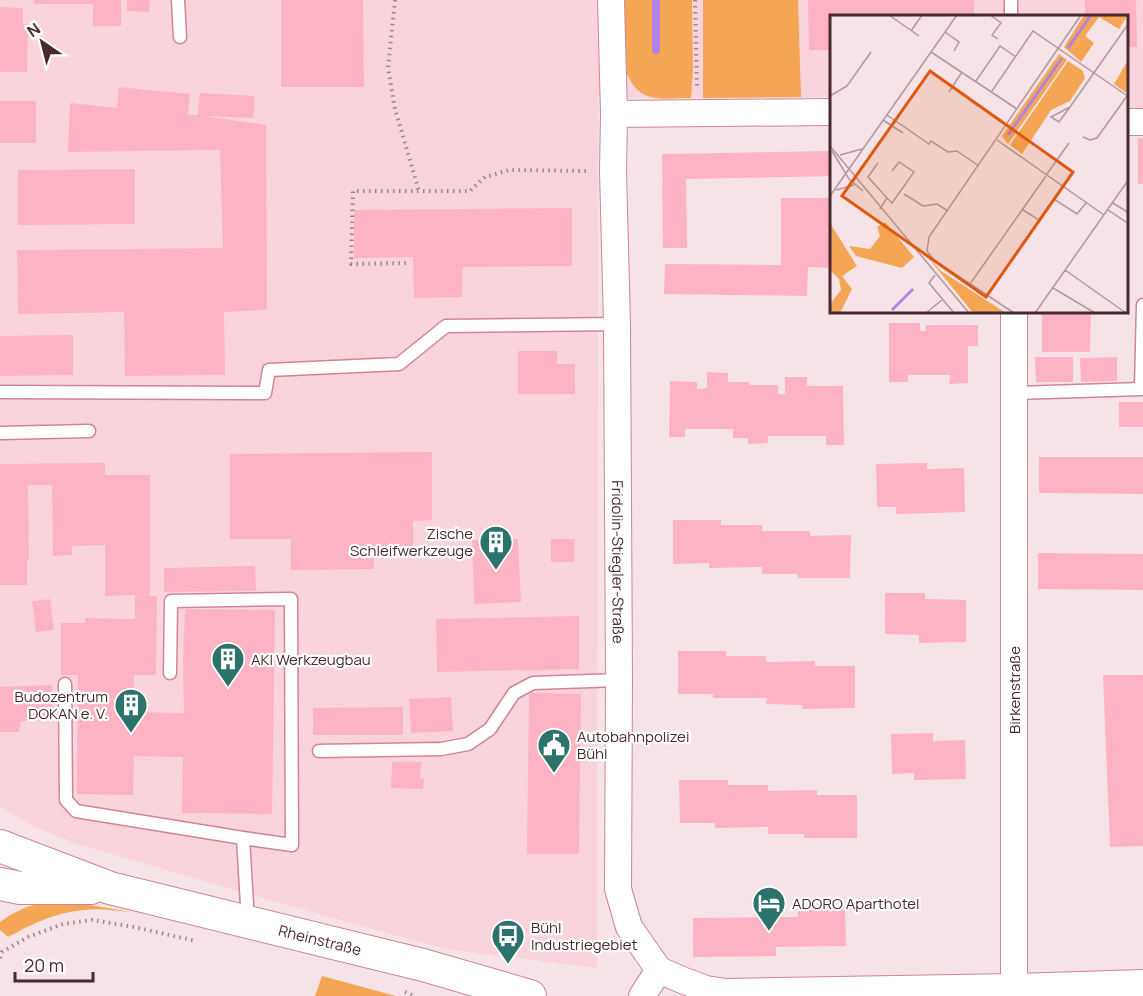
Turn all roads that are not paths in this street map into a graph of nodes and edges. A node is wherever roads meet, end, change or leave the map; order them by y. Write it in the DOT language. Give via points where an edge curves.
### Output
graph roads {
  1 [pos="178,0"];
  2 [pos="611,0"];
  3 [pos="180,37"];
  4 [pos="830,112"];
  5 [pos="614,114"];
  6 [pos="1143,305"];
  7 [pos="1014,314"];
  8 [pos="617,324"];
  9 [pos="0,392"];
  10 [pos="1014,393"];
  11 [pos="89,432"];
  12 [pos="0,433"];
  13 [pos="170,673"];
  14 [pos="619,680"];
  15 [pos="65,684"];
  16 [pos="319,751"];
  17 [pos="243,838"];
  18 [pos="0,846"];
  19 [pos="110,888"];
  20 [pos="6,892"];
  21 [pos="248,923"];
  22 [pos="659,970"];
  23 [pos="1143,982"];
  24 [pos="1014,987"];
  25 [pos="530,996"];
  26 [pos="642,996"];
  1 -- 3 [label="lane"];
  2 -- 5 [label="street, Fridolin-Stiegler-Straße"];
  4 -- 5 [label="street"];
  5 -- 8 [label="street, Fridolin-Stiegler-Straße"];
  6 -- 10 [label="lane" via="1141,389"];
  7 -- 10 [label="street, Birkenstraße"];
  8 -- 9 [label="lane" via="446,326 399,364 269,370 265,393"];
  8 -- 14 [label="street, Fridolin-Stiegler-Straße"];
  10 -- 24 [label="street, Birkenstraße"];
  11 -- 12 [label="lane"];
  13 -- 17 [label="lane" via="171,602 291,599 292,845"];
  14 -- 16 [label="lane" via="532,683 514,693 490,729 468,744 441,749"];
  14 -- 22 [label="street, Fridolin-Stiegler-Straße" via="618,889 629,927"];
  15 -- 17 [label="lane" via="66,800 76,811"];
  17 -- 21 [label="lane"];
  18 -- 19 [label="street, Rheinstraße"];
  19 -- 20 [label="street, Rheinstraße"];
  19 -- 21 [label="street, Rheinstraße"];
  21 -- 25 [label="street, Rheinstraße" via="423,965"];
  22 -- 24 [label="street" via="706,989 726,992"];
  22 -- 26 [label="street"];
  23 -- 24 [label="street"];
}
